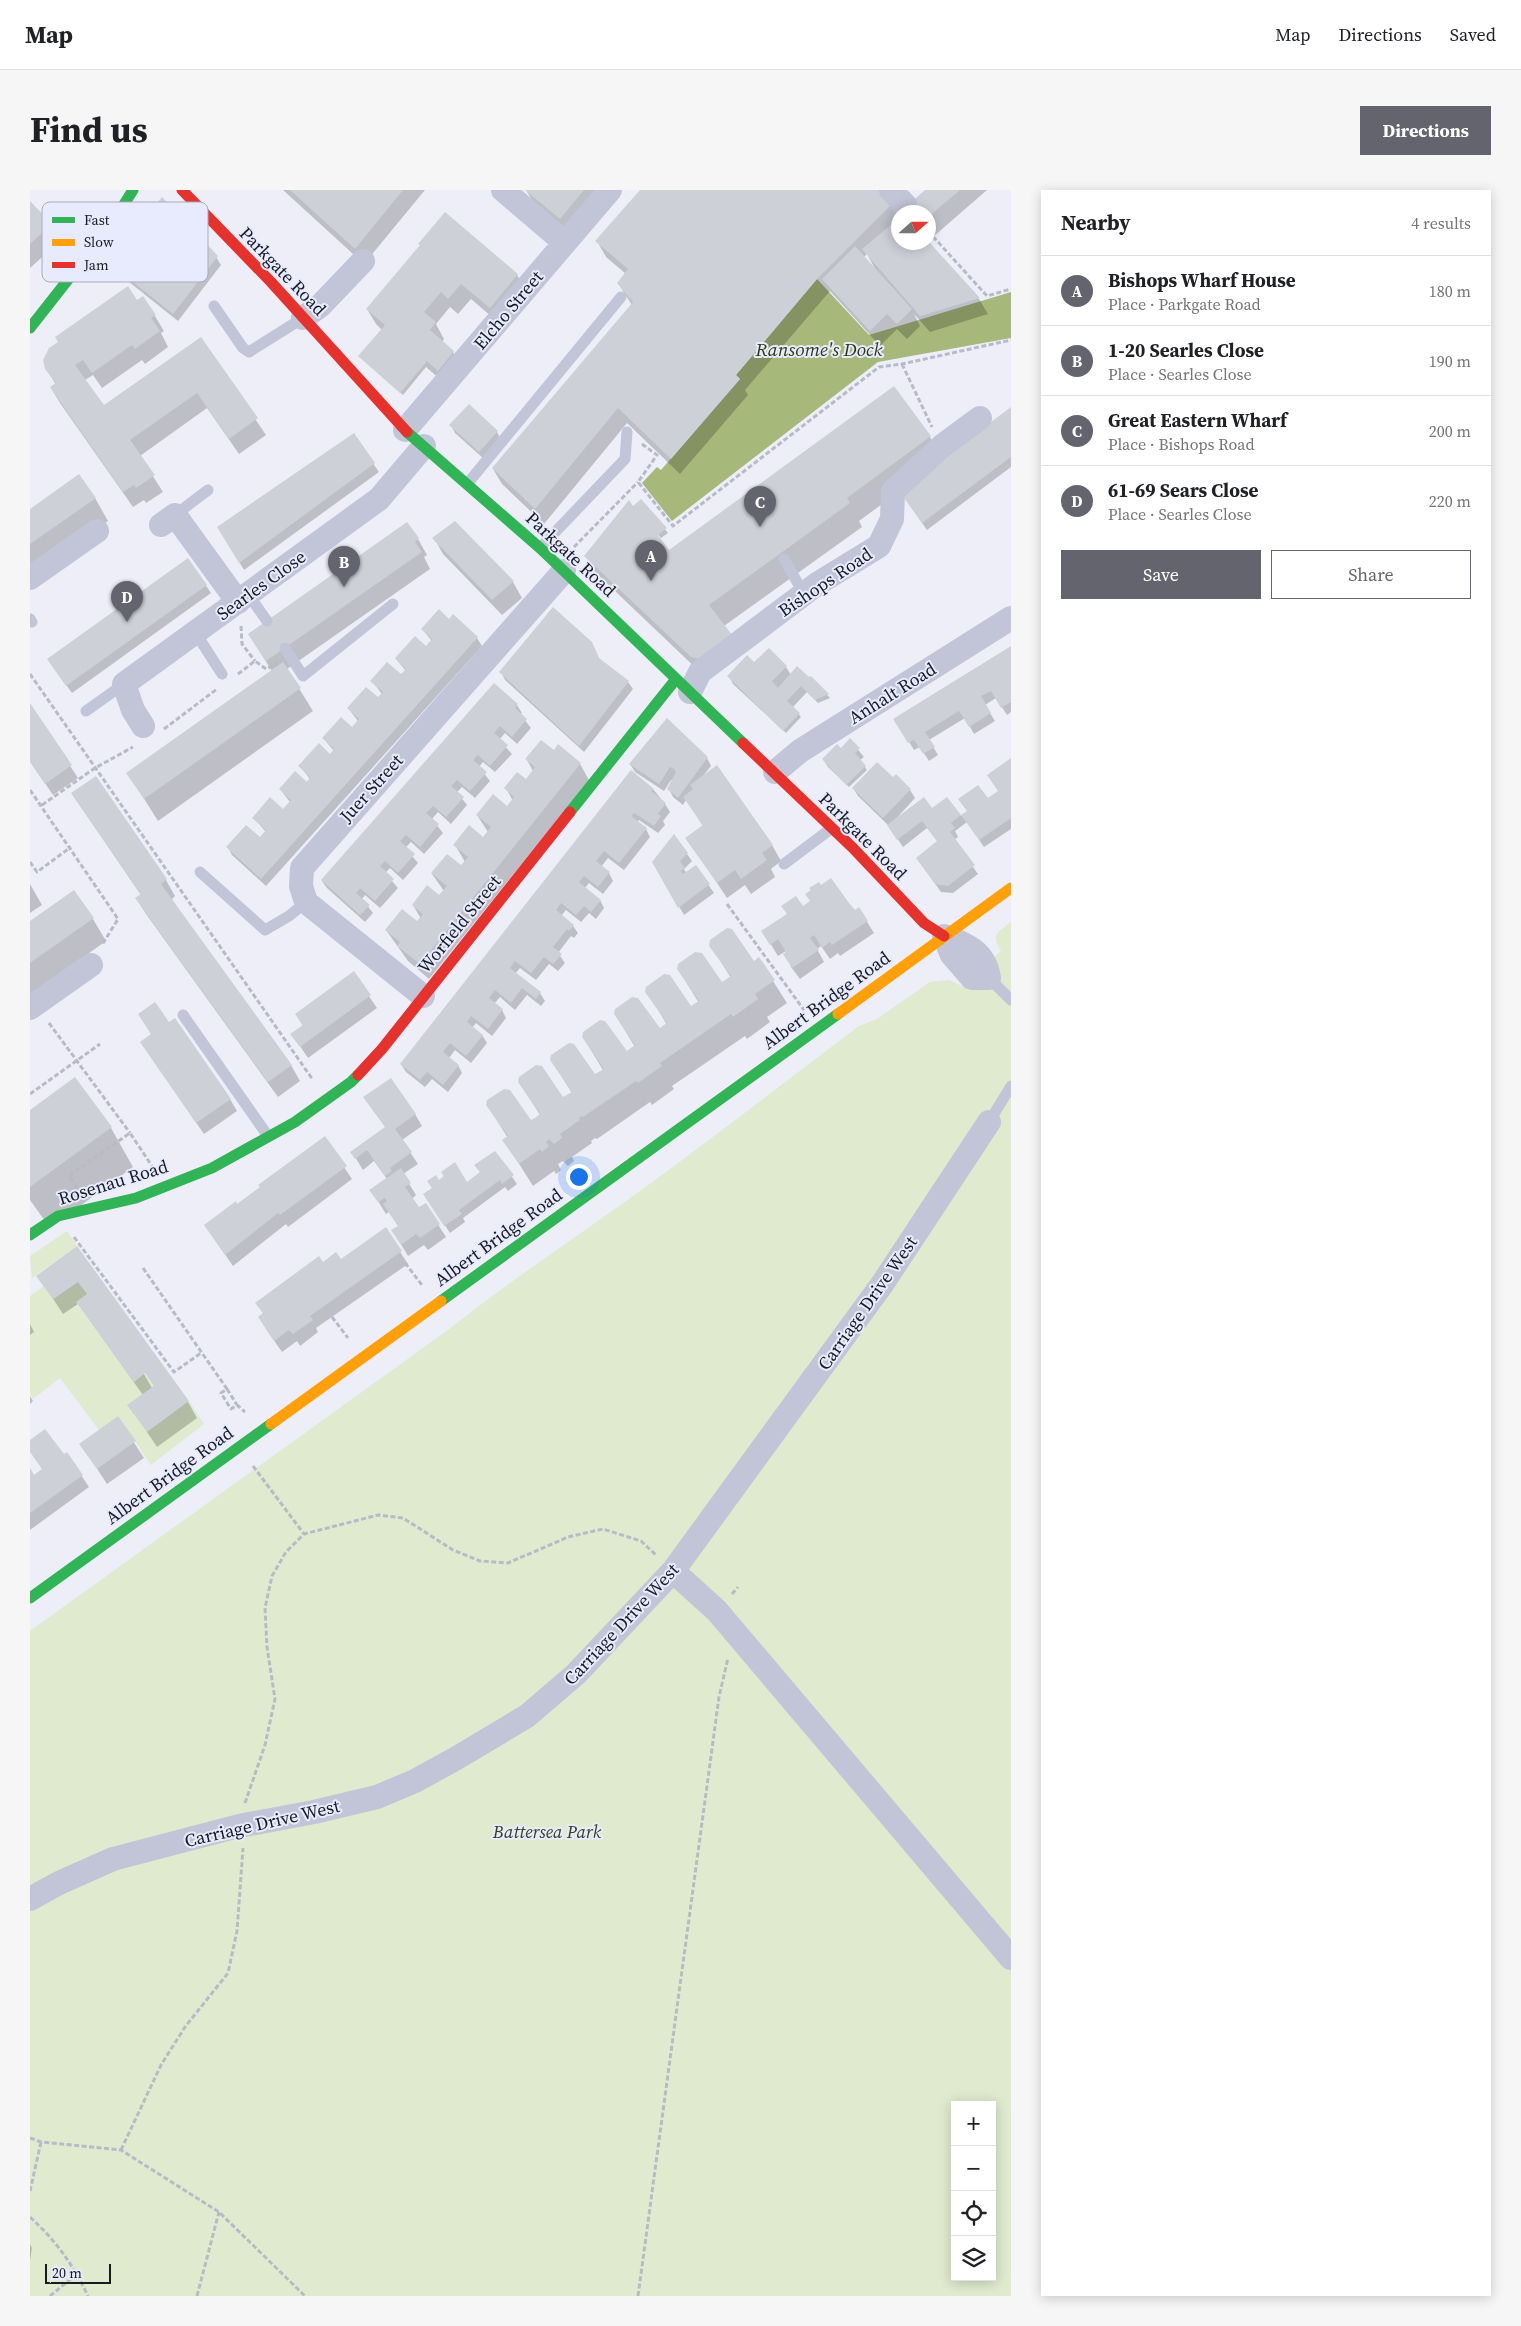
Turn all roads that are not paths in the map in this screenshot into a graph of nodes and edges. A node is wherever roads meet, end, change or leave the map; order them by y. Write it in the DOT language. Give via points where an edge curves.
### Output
graph roads {
  1 [pos="133,190"];
  2 [pos="182,190"];
  3 [pos="503,190"];
  4 [pos="610,190"];
  5 [pos="125,202"];
  6 [pos="193,202"];
  7 [pos="208,217"];
  8 [pos="565,243"];
  9 [pos="363,261"];
  10 [pos="66,282"];
  11 [pos="621,297"];
  12 [pos="214,306"];
  13 [pos="304,318"];
  14 [pos="30,328"];
  15 [pos="980,418"];
  16 [pos="405,430"];
  17 [pos="628,432"];
  18 [pos="424,446"];
  19 [pos="468,483"];
  20 [pos="208,490"];
  21 [pos="168,520"];
  22 [pos="97,531"];
  23 [pos="540,548"];
  24 [pos="784,559"];
  25 [pos="568,560"];
  26 [pos="30,578"];
  27 [pos="804,594"];
  28 [pos="393,604"];
  29 [pos="244,605"];
  30 [pos="1011,618"];
  31 [pos="267,621"];
  32 [pos="195,632"];
  33 [pos="285,648"];
  34 [pos="228,676"];
  35 [pos="124,684"];
  36 [pos="683,685"];
  37 [pos="86,711"];
  38 [pos="146,732"];
  39 [pos="775,772"];
  40 [pos="832,828"];
  41 [pos="784,864"];
  42 [pos="200,872"];
  43 [pos="1011,888"];
  44 [pos="306,902"];
  45 [pos="944,936"];
  46 [pos="90,965"];
  47 [pos="989,978"];
  48 [pos="423,996"];
  49 [pos="1011,1000"];
  50 [pos="33,1006"];
  51 [pos="182,1015"];
  52 [pos="1011,1086"];
  53 [pos="989,1122"];
  54 [pos="268,1136"];
  55 [pos="236,1154"];
  56 [pos="30,1236"];
  57 [pos="673,1571"];
  58 [pos="30,1598"];
  59 [pos="30,1899"];
  60 [pos="1011,1958"];
  1 -- 5 [label="main road"];
  2 -- 6 [label="main road, Parkgate Road"];
  3 -- 8 [label="street"];
  4 -- 8 [label="street, Elcho Street"];
  7 -- 13 [label="main road, Parkgate Road"];
  8 -- 16 [label="street, Elcho Street"];
  9 -- 13 [label="street"];
  10 -- 14 [label="main road"];
  11 -- 19 [label="lane"];
  12 -- 13 [label="lane" via="249,352"];
  13 -- 16 [label="main road, Parkgate Road"];
  15 -- 27 [label="street, Bishops Road" via="942,446 893,491 892,518 879,546"];
  16 -- 18 [label="main road, Parkgate Road"];
  17 -- 23 [label="lane" via="626,459"];
  18 -- 19 [label="main road, Parkgate Road"];
  18 -- 29 [label="street, Searles Close" via="379,499"];
  19 -- 23 [label="main road, Parkgate Road"];
  20 -- 21 [label="lane"];
  21 -- 29 [label="street"];
  22 -- 26 [label="street"];
  23 -- 25 [label="main road, Parkgate Road"];
  24 -- 27 [label="lane"];
  25 -- 36 [label="main road, Parkgate Road"];
  25 -- 44 [label="street, Juer Street" via="309,858 301,876"];
  27 -- 36 [label="street, Bishops Road"];
  28 -- 33 [label="lane" via="303,676"];
  29 -- 31 [label="lane"];
  29 -- 32 [label="street, Searles Close"];
  30 -- 39 [label="street, Anhalt Road" via="800,751"];
  32 -- 34 [label="lane"];
  32 -- 35 [label="street, Searles Close"];
  35 -- 37 [label="lane"];
  35 -- 38 [label="street" via="133,710"];
  36 -- 39 [label="main road, Parkgate Road"];
  36 -- 48 [label="main road, Worfield Street"];
  39 -- 40 [label="main road, Parkgate Road"];
  40 -- 41 [label="lane"];
  40 -- 45 [label="main road, Parkgate Road" via="924,923"];
  42 -- 44 [label="lane" via="265,930"];
  43 -- 45 [label="main road, Albert Bridge Road"];
  44 -- 48 [label="street"];
  45 -- 47 [label="street" via="952,955 972,978"];
  45 -- 58 [label="main road, Albert Bridge Road"];
  46 -- 50 [label="street"];
  47 -- 49 [label="lane"];
  48 -- 54 [label="main road, Worfield Street" via="382,1049 351,1082 295,1122"];
  51 -- 54 [label="lane"];
  52 -- 53 [label="lane, Carriage Drive West"];
  53 -- 57 [label="street, Carriage Drive West" via="884,1283"];
  54 -- 55 [label="main road, Worfield Street"];
  55 -- 56 [label="main road, Rosenau Road" via="212,1168 160,1189 63,1215"];
  57 -- 59 [label="street, Carriage Drive West" via="569,1680 527,1716 414,1781 377,1797 239,1826 113,1859"];
  57 -- 60 [label="street" via="717,1611"];
}
